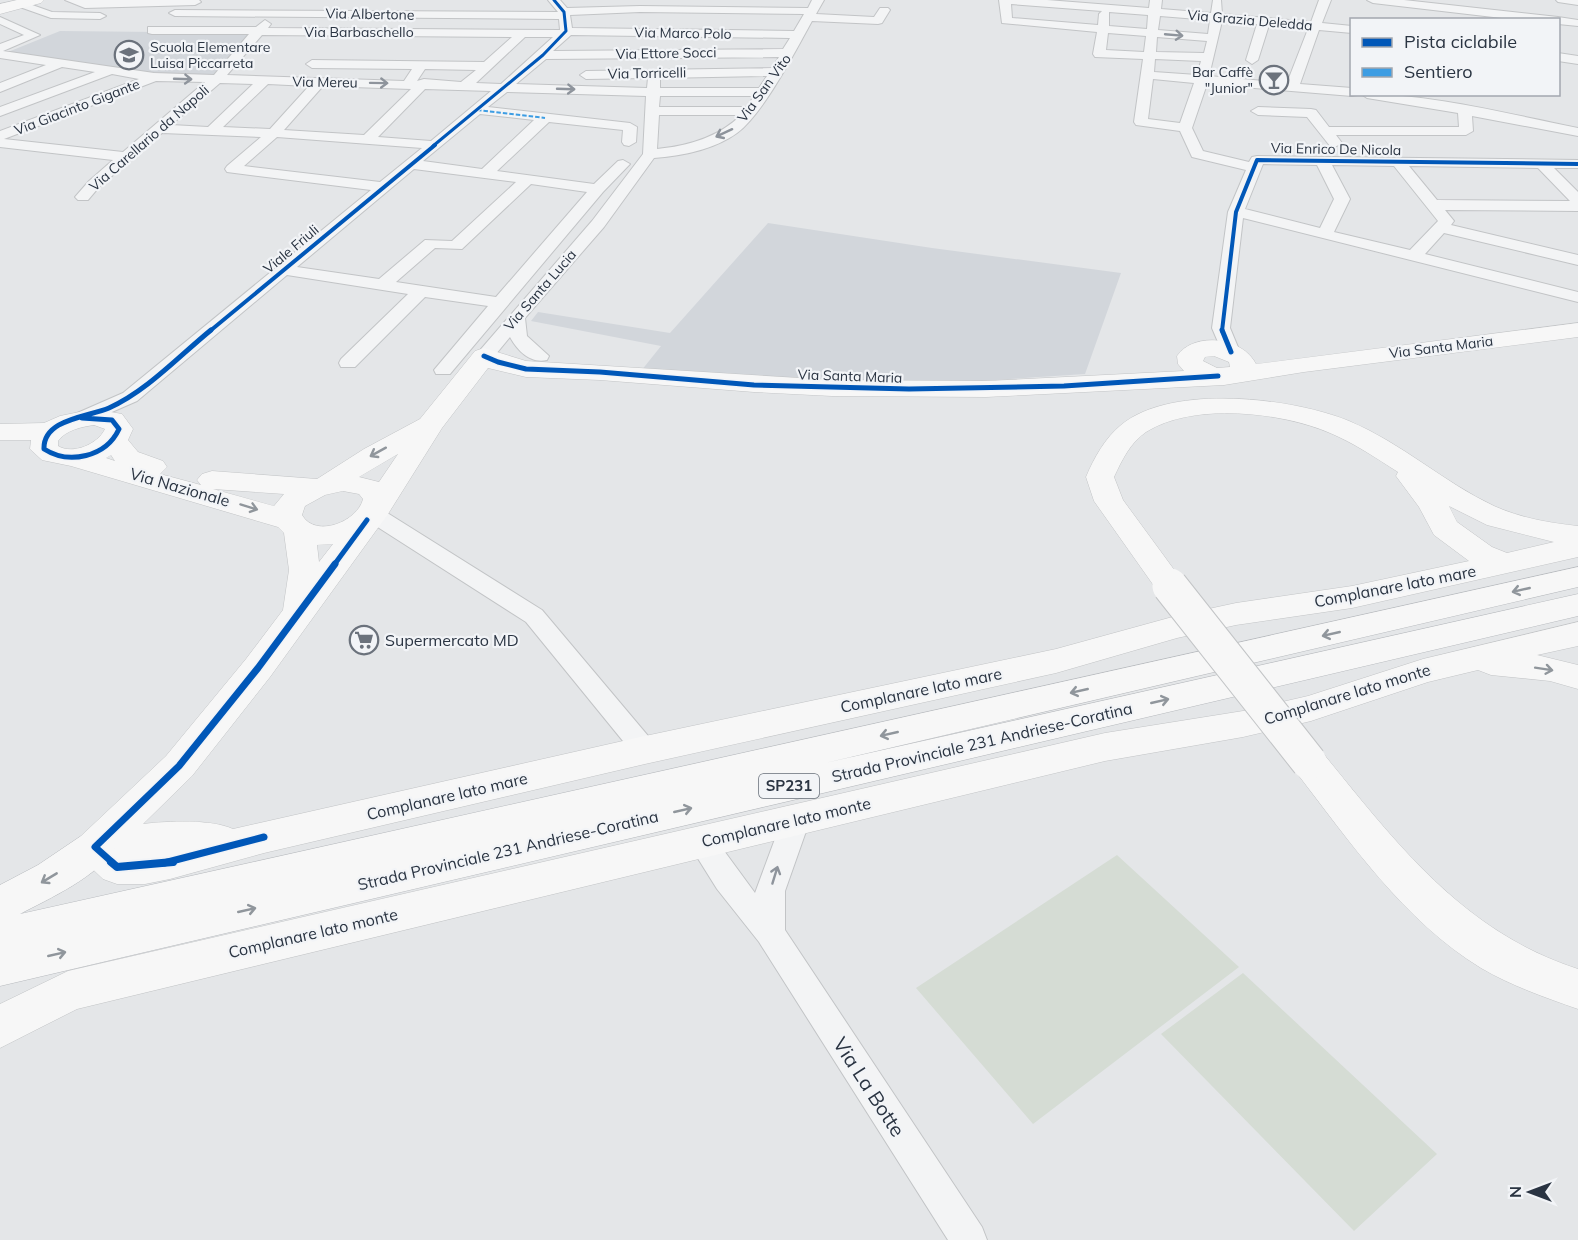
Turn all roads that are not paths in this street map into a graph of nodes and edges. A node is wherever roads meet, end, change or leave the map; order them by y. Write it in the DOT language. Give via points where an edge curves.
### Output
graph roads {
  1 [pos="71,0"];
  2 [pos="459,0"];
  3 [pos="554,0"];
  4 [pos="1005,0"];
  5 [pos="1217,0"];
  6 [pos="1325,0"];
  7 [pos="1373,0"];
  8 [pos="1562,0"];
  9 [pos="190,1"];
  10 [pos="285,1"];
  11 [pos="415,1"];
  12 [pos="28,2"];
  13 [pos="327,2"];
  14 [pos="360,2"];
  15 [pos="1051,2"];
  16 [pos="1422,2"];
  17 [pos="1578,2"];
  18 [pos="1107,4"];
  19 [pos="85,5"];
  20 [pos="664,5"];
  21 [pos="714,5"];
  22 [pos="764,5"];
  23 [pos="1155,6"];
  24 [pos="814,9"];
  25 [pos="884,10"];
  26 [pos="1480,10"];
  27 [pos="0,11"];
  28 [pos="276,13"];
  29 [pos="350,14"];
  30 [pos="565,14"];
  31 [pos="51,15"];
  32 [pos="163,15"];
  33 [pos="403,15"];
  34 [pos="450,15"];
  35 [pos="496,15"];
  36 [pos="1218,17"];
  37 [pos="1413,18"];
  38 [pos="1552,18"];
  39 [pos="1560,20"];
  40 [pos="1264,21"];
  41 [pos="1578,23"];
  42 [pos="1057,25"];
  43 [pos="1315,26"];
  44 [pos="1103,29"];
  45 [pos="1350,30"];
  46 [pos="259,32"];
  47 [pos="335,32"];
  48 [pos="612,32"];
  49 [pos="389,33"];
  50 [pos="439,33"];
  51 [pos="566,33"];
  52 [pos="1152,33"];
  53 [pos="484,34"];
  54 [pos="522,34"];
  55 [pos="658,34"];
  56 [pos="711,34"];
  57 [pos="762,34"];
  58 [pos="800,34"];
  59 [pos="1212,38"];
  60 [pos="0,48"];
  61 [pos="657,53"];
  62 [pos="708,53"];
  63 [pos="762,53"];
  64 [pos="789,53"];
  65 [pos="0,54"];
  66 [pos="608,54"];
  67 [pos="543,55"];
  68 [pos="1150,55"];
  69 [pos="1207,57"];
  70 [pos="1560,57"];
  71 [pos="23,58"];
  72 [pos="1252,60"];
  73 [pos="1578,60"];
  74 [pos="60,63"];
  75 [pos="312,64"];
  76 [pos="421,65"];
  77 [pos="488,66"];
  78 [pos="0,67"];
  79 [pos="111,71"];
  80 [pos="706,72"];
  81 [pos="775,72"];
  82 [pos="655,73"];
  83 [pos="541,75"];
  84 [pos="575,75"];
  85 [pos="1148,75"];
  86 [pos="518,76"];
  87 [pos="154,77"];
  88 [pos="216,80"];
  89 [pos="265,80"];
  90 [pos="1201,80"];
  91 [pos="299,81"];
  92 [pos="319,82"];
  93 [pos="409,83"];
  94 [pos="424,84"];
  95 [pos="466,85"];
  96 [pos="507,87"];
  97 [pos="1292,87"];
  98 [pos="0,88"];
  99 [pos="653,92"];
  100 [pos="705,92"];
  101 [pos="763,92"];
  102 [pos="1350,92"];
  103 [pos="1390,96"];
  104 [pos="477,110"];
  105 [pos="1465,110"];
  106 [pos="653,111"];
  107 [pos="702,111"];
  108 [pos="750,111"];
  109 [pos="1258,111"];
  110 [pos="0,112"];
  111 [pos="545,118"];
  112 [pos="1185,128"];
  113 [pos="159,129"];
  114 [pos="211,131"];
  115 [pos="1325,131"];
  116 [pos="1578,132"];
  117 [pos="274,133"];
  118 [pos="0,136"];
  119 [pos="368,139"];
  120 [pos="629,142"];
  121 [pos="0,143"];
  122 [pos="434,145"];
  123 [pos="650,154"];
  124 [pos="126,157"];
  125 [pos="1322,161"];
  126 [pos="1350,161"];
  127 [pos="1398,162"];
  128 [pos="1542,163"];
  129 [pos="411,164"];
  130 [pos="624,164"];
  131 [pos="1578,164"];
  132 [pos="1253,167"];
  133 [pos="486,173"];
  134 [pos="527,180"];
  135 [pos="383,187"];
  136 [pos="598,189"];
  137 [pos="83,196"];
  138 [pos="1578,201"];
  139 [pos="1434,206"];
  140 [pos="1578,206"];
  141 [pos="1236,212"];
  142 [pos="1439,228"];
  143 [pos="1325,234"];
  144 [pos="1413,256"];
  145 [pos="1578,260"];
  146 [pos="284,270"];
  147 [pos="381,286"];
  148 [pos="420,292"];
  149 [pos="1578,297"];
  150 [pos="501,303"];
  151 [pos="516,317"];
  152 [pos="1221,328"];
  153 [pos="1578,330"];
  154 [pos="1199,350"];
  155 [pos="484,356"];
  156 [pos="348,363"];
  157 [pos="534,363"];
  158 [pos="1231,366"];
  159 [pos="452,378"];
  160 [pos="1073,388"];
  161 [pos="130,397"];
  162 [pos="82,418"];
  163 [pos="430,425"];
  164 [pos="114,431"];
  165 [pos="0,432"];
  166 [pos="0,439"];
  167 [pos="57,447"];
  168 [pos="1398,460"];
  169 [pos="322,485"];
  170 [pos="1474,508"];
  171 [pos="372,514"];
  172 [pos="294,525"];
  173 [pos="1445,528"];
  174 [pos="1578,536"];
  175 [pos="1578,547"];
  176 [pos="1505,563"];
  177 [pos="1578,577"];
  178 [pos="1402,586"];
  179 [pos="1578,605"];
  180 [pos="298,614"];
  181 [pos="1578,634"];
  182 [pos="1468,660"];
  183 [pos="1578,677"];
  184 [pos="645,750"];
  185 [pos="179,766"];
  186 [pos="796,820"];
  187 [pos="264,837"];
  188 [pos="182,838"];
  189 [pos="701,841"];
  190 [pos="95,847"];
  191 [pos="0,905"];
  192 [pos="770,933"];
  193 [pos="0,937"];
  194 [pos="0,967"];
  195 [pos="1578,989"];
  196 [pos="0,1028"];
  197 [pos="969,1240"];
  1 -- 19 [label="street"];
  2 -- 34 [label="street"];
  3 -- 30 [label="street"];
  4 -- 15 [label="street, Via Grazia Deledda"];
  4 -- 42 [label="street" via="1006,21"];
  5 -- 36 [label="street"];
  6 -- 43 [label="street"];
  7 -- 16 [label="street"];
  8 -- 17 [label="street"];
  9 -- 10 [label="street"];
  9 -- 19 [label="street"];
  9 -- 32 [label="street"];
  10 -- 13 [label="street"];
  10 -- 28 [label="street, Via Carellario da Napoli"];
  11 -- 33 [label="street"];
  12 -- 27 [label="main road"];
  12 -- 31 [label="street, Via Albertone"];
  14 -- 29 [label="street"];
  15 -- 18 [label="street, Via Grazia Deledda"];
  15 -- 42 [label="street"];
  16 -- 26 [label="street"];
  16 -- 37 [label="street"];
  18 -- 23 [label="street, Via Grazia Deledda"];
  18 -- 44 [label="street"];
  19 -- 31 [label="street"];
  20 -- 21 [label="street, Via Albertone"];
  20 -- 30 [label="street, Via Albertone"];
  20 -- 55 [label="street"];
  21 -- 22 [label="street, Via Albertone"];
  21 -- 56 [label="street"];
  22 -- 24 [label="street, Via Albertone"];
  22 -- 57 [label="street"];
  23 -- 36 [label="street, Via Grazia Deledda"];
  23 -- 52 [label="street"];
  24 -- 25 [label="street, Via Albertone" via="878,21"];
  24 -- 58 [label="street, Via San Vito"];
  26 -- 38 [label="street" via="1540,13"];
  27 -- 60 [label="street" via="34,35"];
  28 -- 29 [label="street, Via Albertone"];
  28 -- 32 [label="street, Via Albertone"];
  28 -- 46 [label="street, Via Carellario da Napoli"];
  29 -- 33 [label="street, Via Albertone"];
  29 -- 47 [label="street"];
  30 -- 35 [label="street, Via Albertone"];
  30 -- 51 [label="street"];
  31 -- 32 [label="street, Via Albertone"];
  32 -- 46 [label="street, Via Barbaschello" via="152,30"];
  33 -- 34 [label="street, Via Albertone"];
  33 -- 49 [label="street"];
  34 -- 35 [label="street, Via Albertone"];
  34 -- 50 [label="street"];
  35 -- 53 [label="street"];
  36 -- 40 [label="street, Via Grazia Deledda"];
  36 -- 59 [label="street"];
  39 -- 41 [label="street"];
  40 -- 43 [label="street, Via Grazia Deledda"];
  40 -- 72 [label="street"];
  42 -- 44 [label="street"];
  43 -- 45 [label="street, Via Grazia Deledda"];
  43 -- 97 [label="street"];
  44 -- 52 [label="street"];
  44 -- 68 [label="street" via="1099,54"];
  46 -- 47 [label="street, Via Barbaschello"];
  46 -- 88 [label="street, Via Carellario da Napoli"];
  47 -- 49 [label="street, Via Barbaschello"];
  47 -- 75 [label="street"];
  48 -- 51 [label="street, Via Marco Polo"];
  48 -- 55 [label="street, Via Marco Polo"];
  48 -- 66 [label="street"];
  49 -- 50 [label="street, Via Barbaschello"];
  50 -- 53 [label="street, Via Barbaschello"];
  51 -- 54 [label="street, Via Barbaschello"];
  51 -- 67 [label="street, Viale Friuli"];
  52 -- 59 [label="street, one-way"];
  52 -- 68 [label="street"];
  53 -- 54 [label="street, Via Barbaschello"];
  54 -- 77 [label="street"];
  55 -- 56 [label="street, Via Marco Polo"];
  55 -- 61 [label="street"];
  56 -- 57 [label="street, Via Marco Polo"];
  56 -- 62 [label="street"];
  57 -- 58 [label="street, Via Marco Polo"];
  57 -- 63 [label="street"];
  58 -- 64 [label="street, Via San Vito"];
  59 -- 69 [label="street"];
  61 -- 62 [label="street, Via Ettore Socci"];
  61 -- 66 [label="street, Via Ettore Socci"];
  61 -- 82 [label="street"];
  62 -- 63 [label="street, Via Ettore Socci"];
  62 -- 80 [label="street"];
  63 -- 64 [label="street, Via Ettore Socci"];
  64 -- 81 [label="street, Via San Vito"];
  65 -- 71 [label="street, Via Mereu"];
  66 -- 67 [label="street, Via Ettore Socci"];
  67 -- 86 [label="street, Viale Friuli"];
  68 -- 69 [label="street"];
  68 -- 85 [label="street"];
  69 -- 90 [label="street"];
  70 -- 73 [label="street"];
  71 -- 74 [label="street, Via Mereu"];
  71 -- 78 [label="street"];
  74 -- 79 [label="street, Via Mereu"];
  74 -- 98 [label="street"];
  75 -- 76 [label="street"];
  75 -- 91 [label="street"];
  76 -- 77 [label="street"];
  76 -- 93 [label="street"];
  77 -- 95 [label="street"];
  79 -- 87 [label="street, Via Mereu"];
  79 -- 110 [label="street"];
  80 -- 81 [label="street, Via Torricelli"];
  80 -- 82 [label="street, Via Torricelli"];
  80 -- 100 [label="street"];
  81 -- 101 [label="street, Via San Vito"];
  82 -- 84 [label="street, Via Torricelli"];
  82 -- 99 [label="street"];
  83 -- 86 [label="street"];
  85 -- 90 [label="street"];
  85 -- 112 [label="street" via="1141,122"];
  86 -- 96 [label="street, Viale Friuli"];
  87 -- 88 [label="street, Via Mereu, one-way"];
  87 -- 118 [label="street, Via Giacinto Gigante"];
  88 -- 89 [label="street, Via Mereu"];
  88 -- 113 [label="street, Via Carellario da Napoli"];
  89 -- 91 [label="street, Via Mereu"];
  89 -- 114 [label="street"];
  90 -- 97 [label="street"];
  90 -- 112 [label="street"];
  91 -- 92 [label="street, Via Mereu"];
  92 -- 93 [label="street, Via Mereu, one-way"];
  92 -- 117 [label="street"];
  93 -- 94 [label="street, Via Mereu"];
  94 -- 95 [label="street, Via Mereu"];
  94 -- 119 [label="street"];
  95 -- 96 [label="street, Via Mereu"];
  96 -- 99 [label="street, Via Mereu, one-way"];
  96 -- 104 [label="street, Viale Friuli"];
  97 -- 102 [label="street"];
  99 -- 100 [label="street, Via Mereu"];
  99 -- 106 [label="street"];
  100 -- 101 [label="street, Via Mereu"];
  100 -- 107 [label="street"];
  101 -- 108 [label="street, Via San Vito"];
  103 -- 105 [label="street"];
  104 -- 111 [label="street"];
  104 -- 122 [label="street, Viale Friuli"];
  105 -- 115 [label="street" via="1466,131"];
  105 -- 116 [label="street" via="1494,110"];
  106 -- 107 [label="street"];
  106 -- 123 [label="street"];
  107 -- 108 [label="street"];
  108 -- 123 [label="street, Via San Vito, one-way" via="732,130 682,150"];
  109 -- 115 [label="street" via="1311,113"];
  111 -- 120 [label="street" via="630,127"];
  111 -- 133 [label="street"];
  112 -- 132 [label="street" via="1197,154"];
  113 -- 114 [label="street"];
  113 -- 124 [label="street, Via Carellario da Napoli"];
  114 -- 117 [label="street"];
  115 -- 126 [label="street"];
  117 -- 119 [label="street"];
  117 -- 135 [label="street" via="232,169"];
  119 -- 122 [label="street"];
  121 -- 124 [label="street"];
  122 -- 129 [label="street, Viale Friuli"];
  123 -- 151 [label="street, Via Santa Lucia" via="598,224"];
  124 -- 137 [label="street, Via Carellario da Napoli"];
  125 -- 126 [label="street, Via Enrico De Nicola"];
  125 -- 132 [label="street, Via Enrico De Nicola" via="1257,160"];
  125 -- 143 [label="street" via="1342,199"];
  126 -- 127 [label="street, Via Enrico De Nicola"];
  127 -- 128 [label="street, Via Enrico De Nicola"];
  127 -- 139 [label="street"];
  128 -- 131 [label="street, Via Enrico De Nicola"];
  128 -- 138 [label="street"];
  129 -- 133 [label="street"];
  129 -- 135 [label="street, Viale Friuli"];
  130 -- 136 [label="street"];
  132 -- 141 [label="street, Via Enrico De Nicola"];
  133 -- 134 [label="street"];
  134 -- 136 [label="street"];
  134 -- 147 [label="street" via="456,246 431,243"];
  135 -- 146 [label="street, Viale Friuli"];
  136 -- 150 [label="street"];
  139 -- 140 [label="street"];
  139 -- 142 [label="street" via="1446,221"];
  141 -- 143 [label="street"];
  141 -- 152 [label="street, Via Enrico De Nicola"];
  142 -- 144 [label="street"];
  142 -- 145 [label="street"];
  143 -- 144 [label="street"];
  144 -- 149 [label="street"];
  146 -- 147 [label="street"];
  146 -- 161 [label="street, Viale Friuli"];
  147 -- 148 [label="street"];
  148 -- 150 [label="street"];
  148 -- 156 [label="street"];
  150 -- 159 [label="street"];
  151 -- 155 [label="street, Via Santa Lucia"];
  151 -- 157 [label="street" via="515,328"];
  152 -- 154 [label="street"];
  152 -- 158 [label="street, Via Enrico De Nicola"];
  153 -- 158 [label="main road, Via Santa Maria" via="1304,364"];
  154 -- 158 [label="main road" via="1190,356 1191,364 1202,372"];
  154 -- 160 [label="main road, Via Santa Maria" via="1141,372"];
  155 -- 157 [label="main road, Via Santa Maria" via="500,364"];
  155 -- 159 [label="main road, Via Santa Lucia"];
  157 -- 159 [label="main road, Via Santa Maria" via="496,374"];
  157 -- 160 [label="main road, Via Santa Maria" via="734,384 841,389"];
  158 -- 160 [label="main road, Via Santa Maria"];
  159 -- 163 [label="main road, Via Santa Lucia"];
  161 -- 162 [label="street, Viale Friuli"];
  161 -- 164 [label="street, Viale Friuli"];
  162 -- 164 [label="main road" via="104,417"];
  162 -- 167 [label="main road" via="60,425"];
  163 -- 169 [label="main road, Via Santa Lucia, one-way"];
  163 -- 171 [label="main road, Via Santa Lucia"];
  164 -- 167 [label="main road" via="95,452"];
  164 -- 169 [label="main road, Via Nazionale" via="128,458 172,472 236,484"];
  165 -- 167 [label="main road, Via Nazionale"];
  166 -- 167 [label="main road, Via Nazionale"];
  167 -- 172 [label="main road, Via Nazionale, one-way"];
  168 -- 170 [label="main road"];
  168 -- 173 [label="main road" via="1433,504"];
  168 -- 195 [label="main road, bridge" via="1360,436 1324,422 1248,408 1181,410 1136,427 1122,439 1100,477 1109,501 1170,586 1389,863 1441,915 1489,951 1550,982"];
  169 -- 171 [label="main road, Via Nazionale" via="356,482 367,486 378,499"];
  169 -- 172 [label="main road, Via Santa Lucia" via="294,502 288,511"];
  170 -- 174 [label="main road" via="1515,523"];
  170 -- 176 [label="main road" via="1498,536"];
  171 -- 172 [label="main road, Via Nazionale" via="355,528 333,534 311,535"];
  171 -- 180 [label="main road, Via Santa Lucia"];
  171 -- 184 [label="street" via="534,616"];
  172 -- 180 [label="main road" via="305,570"];
  173 -- 176 [label="main road" via="1481,554"];
  173 -- 178 [label="main road" via="1436,554"];
  175 -- 176 [label="main road, Complanare lato mare"];
  176 -- 178 [label="main road, Complanare lato mare"];
  177 -- 193 [label="main road, Strada Provinciale 231 Andriese-Coratina / SP231, one-way"];
  178 -- 184 [label="main road, Complanare lato mare" via="1236,614 1056,661"];
  194 -- 179 [label="main road, Strada Provinciale 231 Andriese-Coratina / SP231, one-way"];
  180 -- 185 [label="main road, Via Santa Lucia"];
  181 -- 182 [label="main road, Complanare lato monte"];
  182 -- 183 [label="main road, one-way" via="1550,669"];
  182 -- 186 [label="main road, Complanare lato monte" via="1311,708 1243,724 1105,747"];
  184 -- 187 [label="main road, Complanare lato mare"];
  185 -- 188 [label="main road" via="168,806"];
  185 -- 190 [label="main road, Via Santa Lucia"];
  186 -- 189 [label="main road, Complanare lato monte"];
  192 -- 186 [label="street, one-way" via="770,891"];
  187 -- 188 [label="main road, Complanare lato mare"];
  187 -- 190 [label="main road, Complanare lato mare" via="145,867 117,867"];
  188 -- 190 [label="main road, Complanare lato mare"];
  189 -- 192 [label="street, Via La Botte"];
  189 -- 196 [label="main road, Complanare lato monte" via="68,991"];
  190 -- 191 [label="main road, Via Santa Lucia, one-way" via="52,877"];
  192 -- 197 [label="street, Via La Botte"];
}
